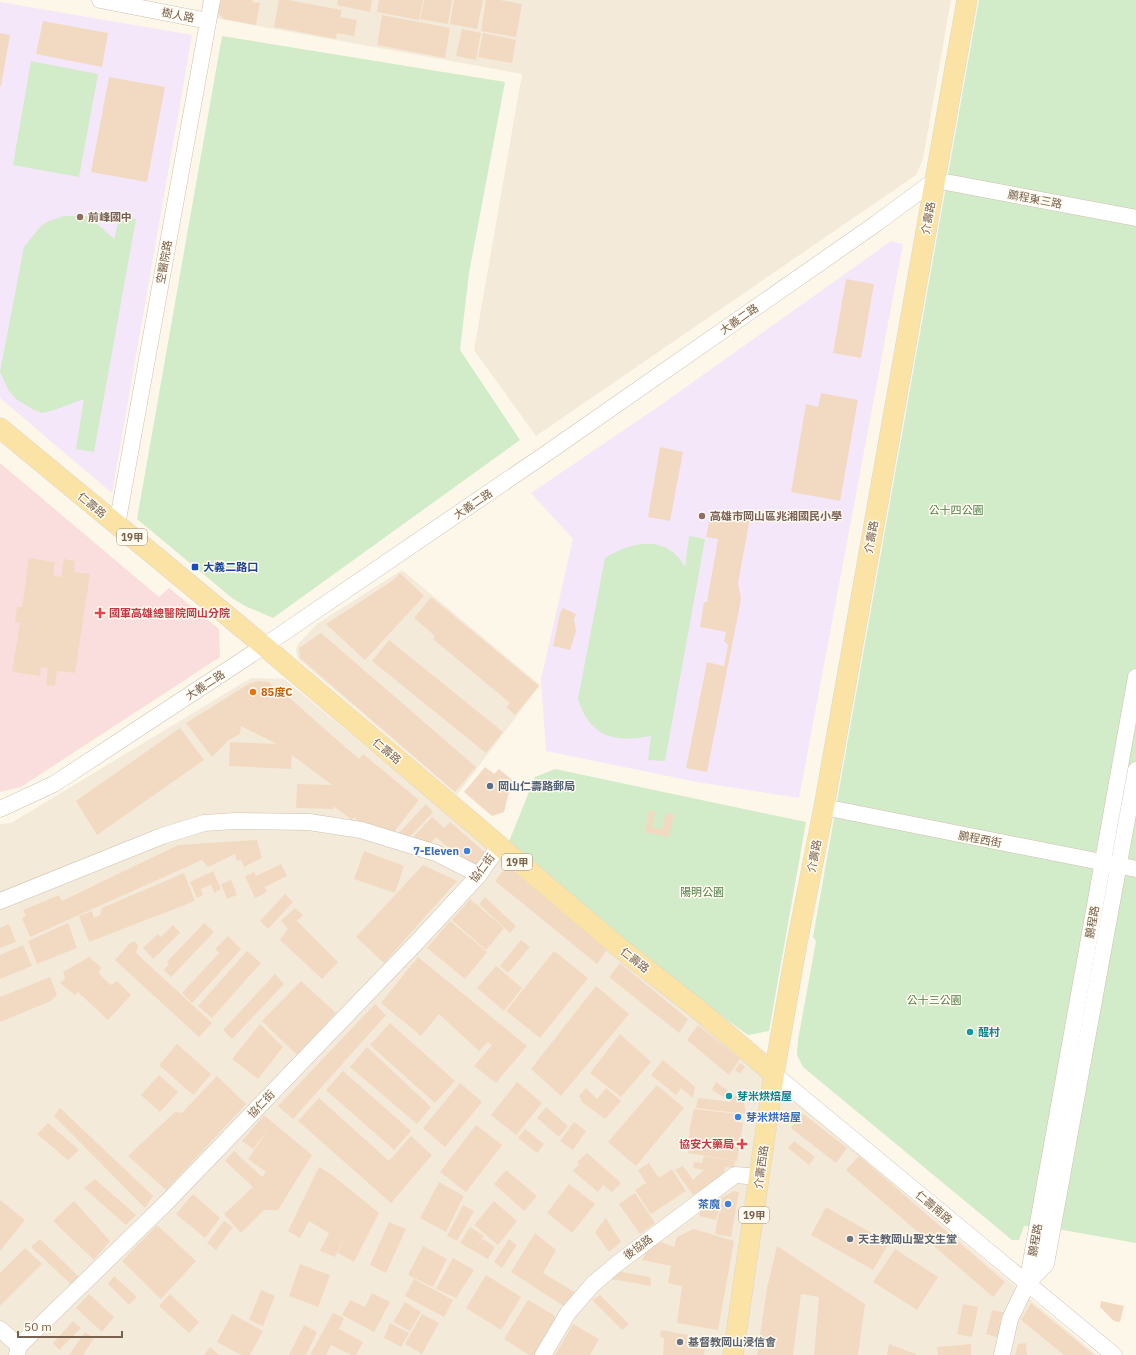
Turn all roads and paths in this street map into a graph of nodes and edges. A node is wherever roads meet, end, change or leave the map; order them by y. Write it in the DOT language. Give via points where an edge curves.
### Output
graph roads {
  1 [pos="100,0"];
  2 [pos="212,0"];
  3 [pos="968,0"];
  4 [pos="208,21"];
  5 [pos="935,180"];
  6 [pos="1136,218"];
  7 [pos="0,428"];
  8 [pos="117,525"];
  9 [pos="264,646"];
  10 [pos="1136,677"];
  11 [pos="1136,770"];
  12 [pos="824,808"];
  13 [pos="0,809"];
  14 [pos="499,846"];
  15 [pos="1103,863"];
  16 [pos="1119,866"];
  17 [pos="1136,869"];
  18 [pos="479,875"];
  19 [pos="0,901"];
  20 [pos="774,1074"];
  21 [pos="760,1177"];
  22 [pos="1027,1284"];
  23 [pos="0,1329"];
  24 [pos="0,1344"];
  25 [pos="18,1350"];
  26 [pos="543,1355"];
  27 [pos="734,1355"];
  28 [pos="1002,1355"];
  29 [pos="1114,1355"];
  1 -- 4 [label="street, 樹人路"];
  2 -- 4 [label="street, 空醫院路"];
  3 -- 5 [label="main road, 介壽路"];
  4 -- 8 [label="street, 空醫院路"];
  5 -- 6 [label="street, 鵬程東三路"];
  5 -- 9 [label="street, 大義二路" via="606,412"];
  5 -- 12 [label="main road, 介壽路"];
  7 -- 8 [label="main road, 仁壽路 / 19甲"];
  8 -- 9 [label="main road, 仁壽路 / 19甲"];
  9 -- 13 [label="street, 大義二路" via="54,784"];
  9 -- 14 [label="main road, 仁壽路 / 19甲"];
  10 -- 15 [label="street, 鵬程路"];
  11 -- 16 [label="street, 鵬程路"];
  12 -- 15 [label="street, 鵬程西街"];
  12 -- 20 [label="main road, 介壽路"];
  14 -- 18 [label="street, 協仁街"];
  14 -- 20 [label="main road, 仁壽路 / 19甲"];
  15 -- 16 [label="street, 鵬程西街"];
  15 -- 22 [label="street, 鵬程路"];
  16 -- 17 [label="street, 鵬程西街"];
  16 -- 22 [label="street, 鵬程路" via="1046,1264"];
  18 -- 19 [label="street" via="436,854 361,830 309,822 236,821 204,823 162,836"];
  18 -- 25 [label="street, 協仁街" via="165,1204"];
  20 -- 21 [label="main road, 介壽西路 / 19甲"];
  20 -- 22 [label="street, 仁壽南路"];
  21 -- 26 [label="street, 後協路" via="735,1175 618,1263 593,1284 568,1313"];
  21 -- 27 [label="main road, 介壽西路 / 19甲"];
  22 -- 28 [label="street" via="1010,1319"];
  22 -- 29 [label="street, 仁壽南路"];
  23 -- 25 [label="street"];
  24 -- 25 [label="street"];
}
